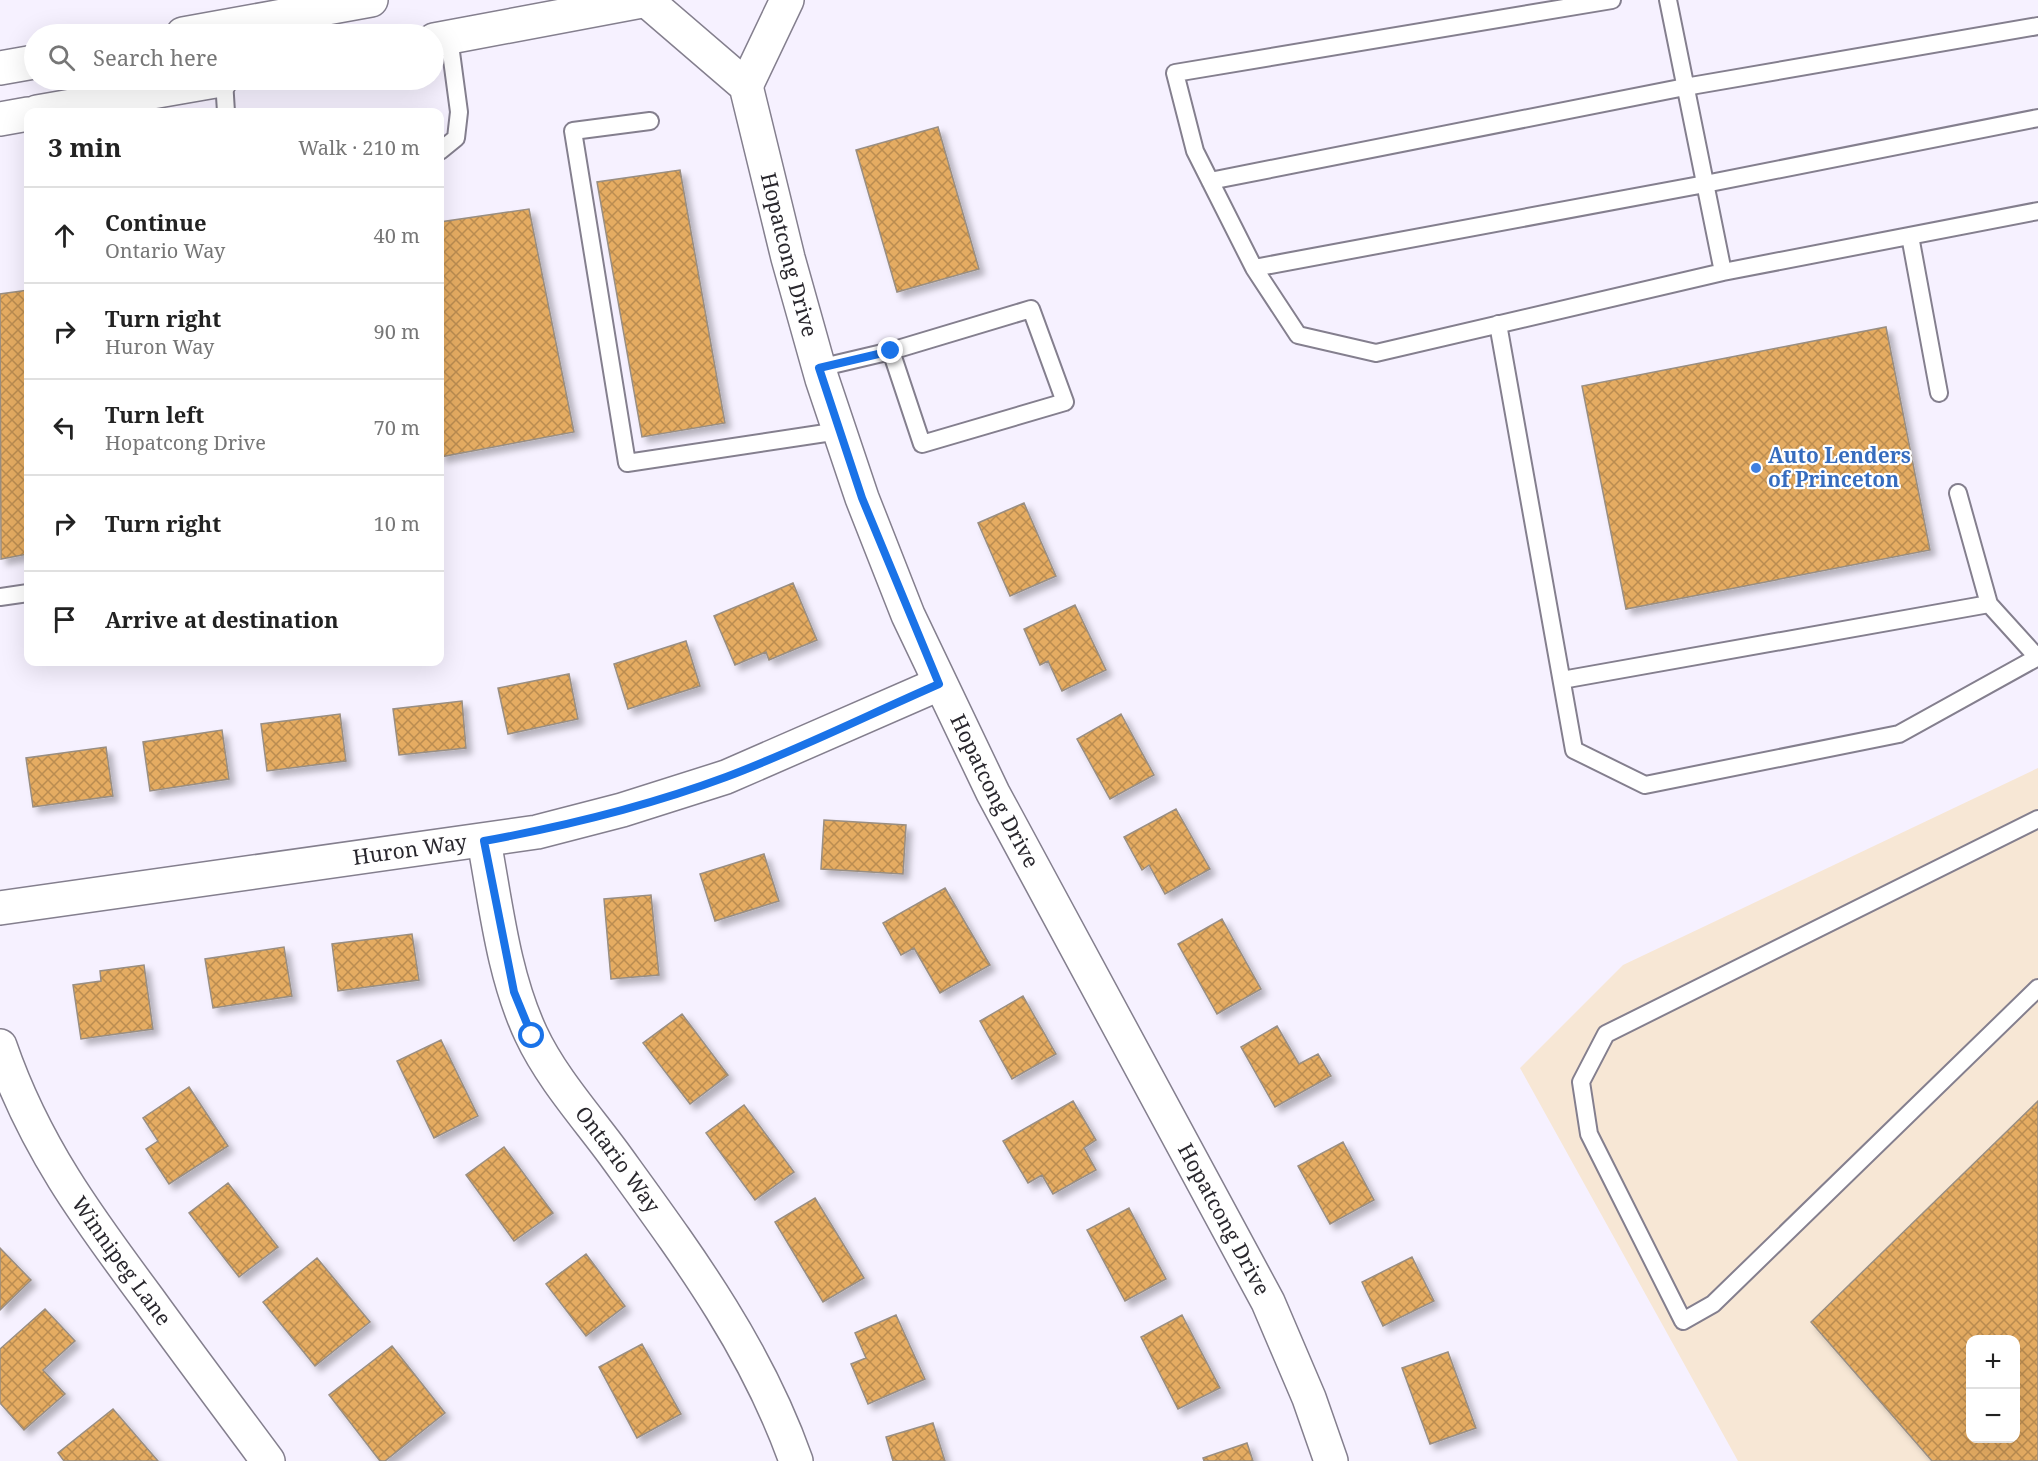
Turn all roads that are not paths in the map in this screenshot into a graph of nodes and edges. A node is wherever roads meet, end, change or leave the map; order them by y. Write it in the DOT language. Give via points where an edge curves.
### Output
graph roads {
  1 [pos="371,0"];
  2 [pos="647,0"];
  3 [pos="787,0"];
  4 [pos="1612,0"];
  5 [pos="1668,0"];
  6 [pos="238,24"];
  7 [pos="2038,26"];
  8 [pos="444,38"];
  9 [pos="444,51"];
  10 [pos="24,64"];
  11 [pos="0,68"];
  12 [pos="746,86"];
  13 [pos="1685,87"];
  14 [pos="165,90"];
  15 [pos="223,90"];
  16 [pos="63,108"];
  17 [pos="226,108"];
  18 [pos="24,115"];
  19 [pos="2038,118"];
  20 [pos="0,119"];
  21 [pos="650,121"];
  22 [pos="444,148"];
  23 [pos="1210,181"];
  24 [pos="1705,184"];
  25 [pos="2038,211"];
  26 [pos="1910,236"];
  27 [pos="1254,268"];
  28 [pos="1723,272"];
  29 [pos="1498,324"];
  30 [pos="891,351"];
  31 [pos="819,368"];
  32 [pos="1939,393"];
  33 [pos="839,431"];
  34 [pos="1958,494"];
  35 [pos="24,594"];
  36 [pos="0,597"];
  37 [pos="1989,604"];
  38 [pos="2038,657"];
  39 [pos="1562,680"];
  40 [pos="939,684"];
  41 [pos="2038,819"];
  42 [pos="484,841"];
  43 [pos="0,908"];
  44 [pos="2038,988"];
  45 [pos="0,1046"];
  46 [pos="268,1461"];
  47 [pos="796,1461"];
  48 [pos="1331,1461"];
  1 -- 6 [label="street"];
  2 -- 8 [label="street"];
  2 -- 12 [label="street"];
  3 -- 12 [label="street"];
  4 -- 23 [label="lane" via="1175,73 1195,151"];
  5 -- 13 [label="lane"];
  7 -- 13 [label="lane"];
  9 -- 22 [label="lane" via="459,112 456,138"];
  10 -- 11 [label="street"];
  12 -- 31 [label="street, Hopatcong Drive"];
  13 -- 23 [label="lane"];
  13 -- 24 [label="lane"];
  14 -- 16 [label="street"];
  15 -- 17 [label="lane"];
  18 -- 20 [label="street"];
  19 -- 24 [label="lane"];
  21 -- 33 [label="lane" via="573,131 627,463"];
  23 -- 27 [label="lane"];
  24 -- 27 [label="lane"];
  24 -- 28 [label="lane"];
  25 -- 26 [label="lane"];
  26 -- 28 [label="lane"];
  26 -- 32 [label="lane"];
  27 -- 29 [label="lane" via="1298,335 1376,353"];
  28 -- 29 [label="lane"];
  29 -- 39 [label="lane"];
  30 -- 30 [label="lane" via="1031,309 1065,402 922,444"];
  30 -- 31 [label="lane"];
  31 -- 33 [label="street, Hopatcong Drive"];
  33 -- 40 [label="street, Hopatcong Drive" via="862,498"];
  34 -- 37 [label="lane"];
  35 -- 36 [label="lane"];
  37 -- 38 [label="lane"];
  37 -- 39 [label="lane"];
  38 -- 39 [label="lane" via="1899,734 1646,785 1574,750"];
  40 -- 42 [label="street, Huron Way" via="726,777 622,810"];
  40 -- 48 [label="street, Hopatcong Drive" via="993,793 1268,1302"];
  41 -- 44 [label="lane" via="1606,1034 1581,1082 1589,1134 1683,1321 1713,1304"];
  42 -- 43 [label="street, Huron Way"];
  42 -- 47 [label="street, Ontario Way" via="514,992 532,1036 707,1283 745,1346"];
  45 -- 46 [label="street, Winnipeg Lane" via="12,1082 45,1151 79,1206"];
}
